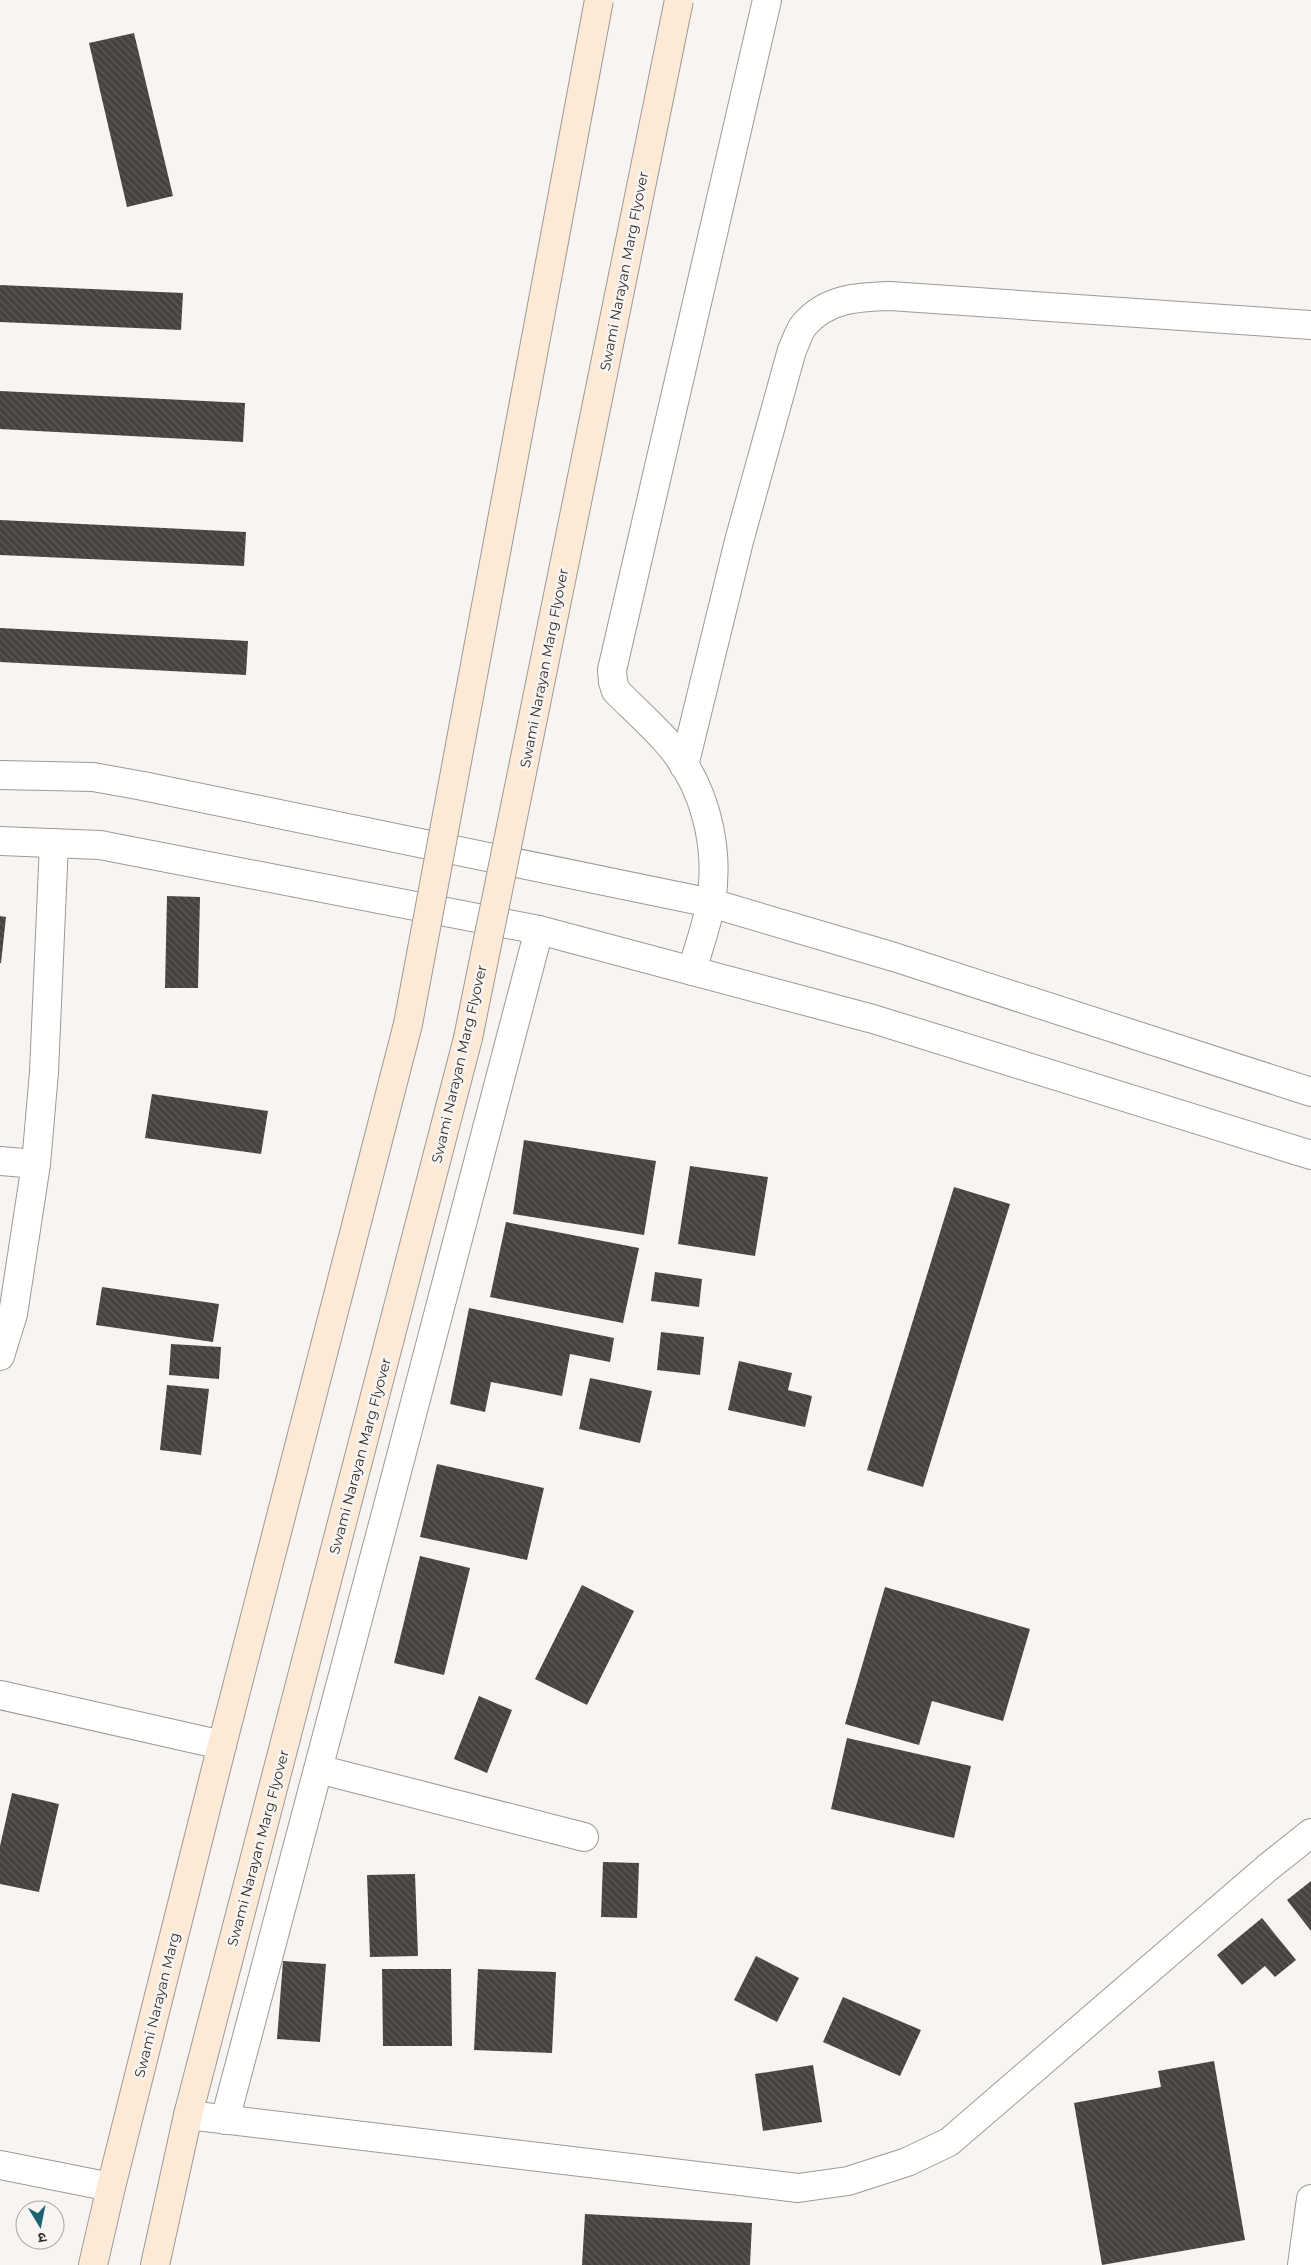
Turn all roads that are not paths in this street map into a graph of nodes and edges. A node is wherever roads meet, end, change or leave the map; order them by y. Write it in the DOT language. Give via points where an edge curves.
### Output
graph roads {
  1 [pos="599,0"];
  2 [pos="679,0"];
  3 [pos="767,0"];
  4 [pos="1311,325"];
  5 [pos="684,766"];
  6 [pos="0,775"];
  7 [pos="0,841"];
  8 [pos="54,843"];
  9 [pos="711,903"];
  10 [pos="539,930"];
  11 [pos="692,972"];
  12 [pos="1311,1092"];
  13 [pos="1311,1155"];
  14 [pos="0,1162"];
  15 [pos="36,1164"];
  16 [pos="0,1356"];
  17 [pos="0,1695"];
  18 [pos="222,1745"];
  19 [pos="318,1770"];
  20 [pos="1311,1833"];
  21 [pos="584,1836"];
  22 [pos="188,2115"];
  23 [pos="225,2120"];
  24 [pos="0,2165"];
  25 [pos="111,2188"];
  26 [pos="1311,2199"];
  27 [pos="93,2265"];
  28 [pos="155,2265"];
  29 [pos="1302,2265"];
  1 -- 18 [label="main road, bridge" via="408,1024"];
  2 -- 22 [label="main road, Swami Narayan Marg Flyover, bridge" via="468,1038"];
  3 -- 5 [label="street" via="612,670 616,691 668,743"];
  4 -- 5 [label="street" via="890,296 853,297 824,307 803,326 792,350 739,542"];
  5 -- 9 [label="street" via="696,787 710,826 714,855"];
  6 -- 9 [label="street" via="93,778 143,786"];
  7 -- 8 [label="street"];
  8 -- 10 [label="street" via="100,845"];
  8 -- 15 [label="street" via="44,1072"];
  9 -- 11 [label="street"];
  9 -- 12 [label="street" via="894,957"];
  10 -- 11 [label="street"];
  10 -- 19 [label="street"];
  11 -- 13 [label="street" via="873,1019"];
  14 -- 15 [label="street"];
  15 -- 16 [label="street" via="13,1314"];
  17 -- 18 [label="street"];
  18 -- 25 [label="main road, Swami Narayan Marg"];
  19 -- 21 [label="street"];
  19 -- 23 [label="street"];
  20 -- 23 [label="street" via="949,2142 907,2162 848,2181 798,2188"];
  22 -- 23 [label="street"];
  22 -- 28 [label="main road"];
  24 -- 25 [label="street"];
  25 -- 27 [label="main road, Swami Narayan Marg"];
  26 -- 29 [label="street"];
}
